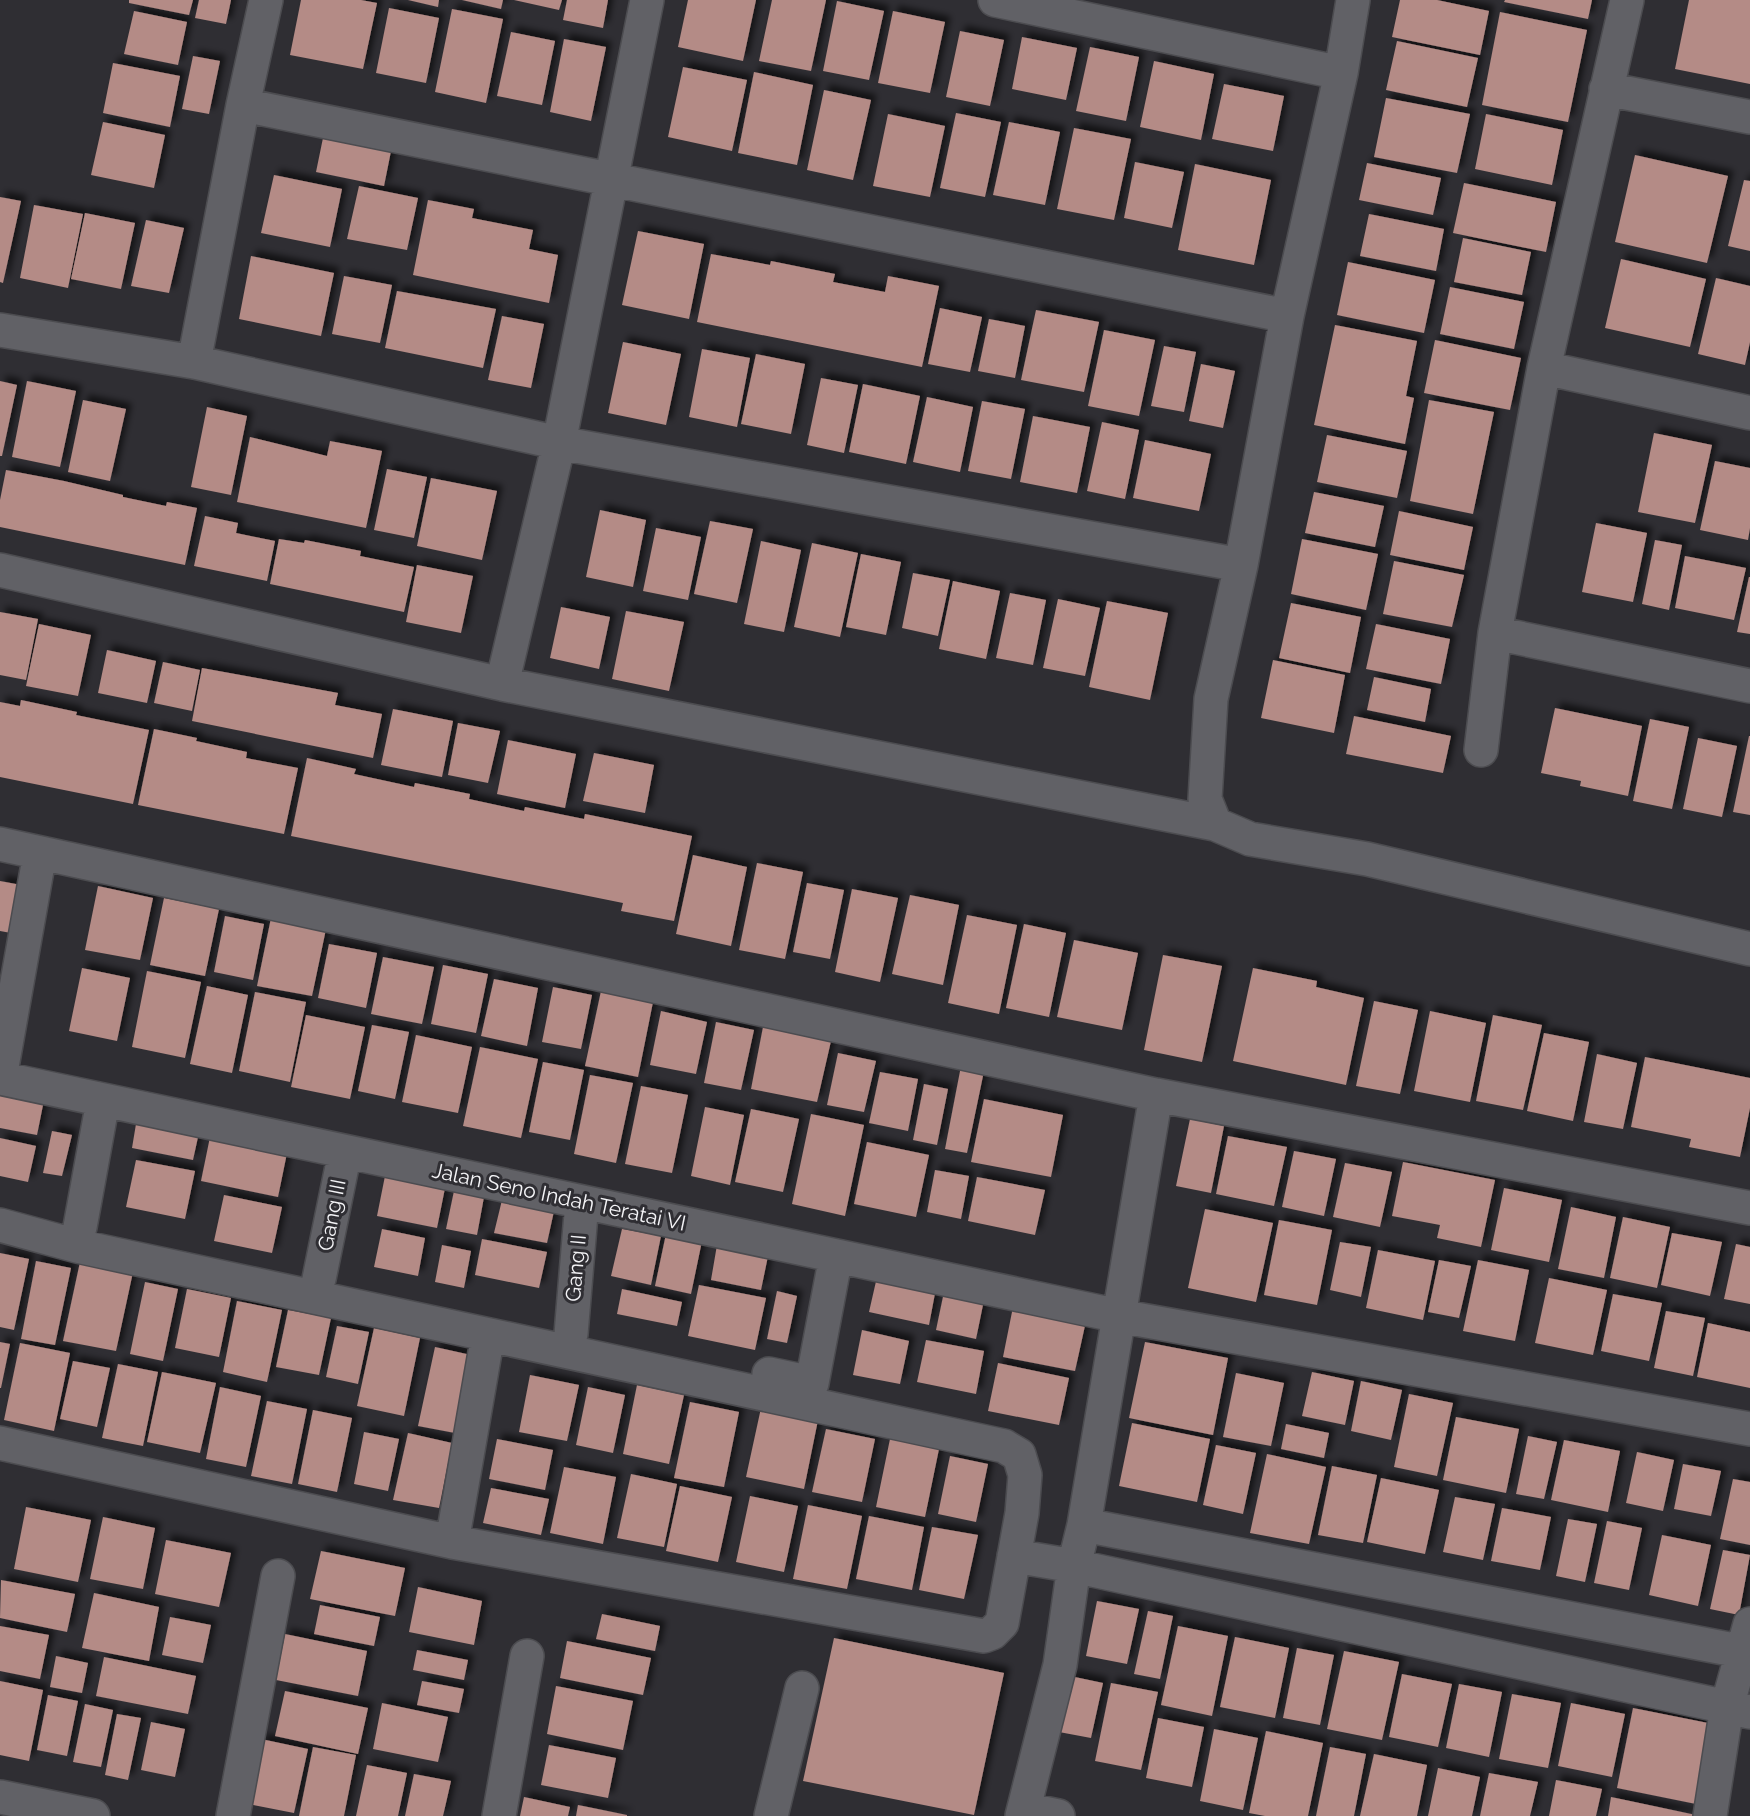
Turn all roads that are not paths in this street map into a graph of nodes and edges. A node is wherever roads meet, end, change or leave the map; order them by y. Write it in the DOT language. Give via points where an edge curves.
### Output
graph roads {
  1 [pos="266,0"];
  2 [pos="647,0"];
  3 [pos="995,0"];
  4 [pos="1353,0"];
  5 [pos="1627,0"];
  6 [pos="1341,73"];
  7 [pos="1606,89"];
  8 [pos="243,105"];
  9 [pos="1750,117"];
  10 [pos="611,180"];
  11 [pos="1287,316"];
  12 [pos="0,330"];
  13 [pos="194,362"];
  14 [pos="1544,368"];
  15 [pos="1750,412"];
  16 [pos="559,443"];
  17 [pos="1240,565"];
  18 [pos="0,570"];
  19 [pos="1495,633"];
  20 [pos="502,684"];
  21 [pos="1750,686"];
  22 [pos="1481,750"];
  23 [pos="1215,824"];
  24 [pos="0,844"];
  25 [pos="40,853"];
  26 [pos="1750,949"];
  27 [pos="0,1078"];
  28 [pos="1156,1095"];
  29 [pos="103,1101"];
  30 [pos="345,1152"];
  31 [pos="582,1202"];
  32 [pos="0,1205"];
  33 [pos="1750,1208"];
  34 [pos="0,1225"];
  35 [pos="80,1227"];
  36 [pos="836,1256"];
  37 [pos="320,1279"];
  38 [pos="1119,1316"];
  39 [pos="571,1334"];
  40 [pos="488,1335"];
  41 [pos="1750,1429"];
  42 [pos="0,1443"];
  43 [pos="1084,1525"];
  44 [pos="452,1542"];
  45 [pos="1014,1556"];
  46 [pos="1074,1566"];
  47 [pos="278,1576"];
  48 [pos="1748,1643"];
  49 [pos="527,1656"];
  50 [pos="802,1688"];
  51 [pos="1738,1710"];
  52 [pos="0,1797"];
  53 [pos="1023,1812"];
  54 [pos="93,1816"];
  55 [pos="233,1816"];
  56 [pos="499,1816"];
  57 [pos="771,1816"];
  58 [pos="1058,1816"];
  59 [pos="1710,1816"];
  1 -- 8 [label="street"];
  2 -- 10 [label="street"];
  3 -- 6 [label="street"];
  4 -- 6 [label="street"];
  5 -- 7 [label="street"];
  6 -- 11 [label="street"];
  7 -- 9 [label="street"];
  7 -- 14 [label="street"];
  8 -- 10 [label="street"];
  8 -- 13 [label="street"];
  10 -- 11 [label="street"];
  10 -- 16 [label="street"];
  11 -- 17 [label="street"];
  12 -- 13 [label="street"];
  13 -- 16 [label="street"];
  14 -- 15 [label="street"];
  14 -- 19 [label="street"];
  16 -- 17 [label="street"];
  16 -- 20 [label="street"];
  17 -- 23 [label="street" via="1211,699 1205,799"];
  18 -- 20 [label="street"];
  19 -- 21 [label="street"];
  19 -- 22 [label="street"];
  20 -- 23 [label="street"];
  23 -- 26 [label="street" via="1250,839 1367,859"];
  24 -- 25 [label="street"];
  25 -- 27 [label="street"];
  25 -- 28 [label="street"];
  27 -- 29 [label="street, Jalan Seno Indah Teratai VI"];
  28 -- 33 [label="street"];
  28 -- 38 [label="street"];
  29 -- 30 [label="street, Jalan Seno Indah Teratai VI"];
  29 -- 35 [label="street"];
  30 -- 31 [label="street, Jalan Seno Indah Teratai VI"];
  30 -- 37 [label="street, Gang III"];
  31 -- 36 [label="street, Jalan Seno Indah Teratai VI"];
  31 -- 39 [label="street, Gang II"];
  32 -- 35 [label="street"];
  34 -- 40 [label="street" via="77,1246"];
  35 -- 37 [label="street"];
  36 -- 38 [label="street, Jalan Seno Indah Teratai VI"];
  36 -- 39 [label="street" via="812,1383"];
  37 -- 39 [label="street"];
  38 -- 41 [label="street, Jalan Seno Indah Teratai VI"];
  38 -- 43 [label="street"];
  40 -- 44 [label="street"];
  40 -- 45 [label="street" via="1004,1446 1019,1455 1025,1475"];
  42 -- 44 [label="street"];
  43 -- 46 [label="street"];
  43 -- 48 [label="street"];
  44 -- 45 [label="street" via="984,1635 1002,1623"];
  45 -- 46 [label="street"];
  46 -- 51 [label="street"];
  46 -- 53 [label="street" via="1060,1665"];
  47 -- 55 [label="street"];
  48 -- 51 [label="street"];
  49 -- 56 [label="street"];
  50 -- 57 [label="street"];
  51 -- 59 [label="street"];
  52 -- 54 [label="street"];
  53 -- 58 [label="street"];
}
